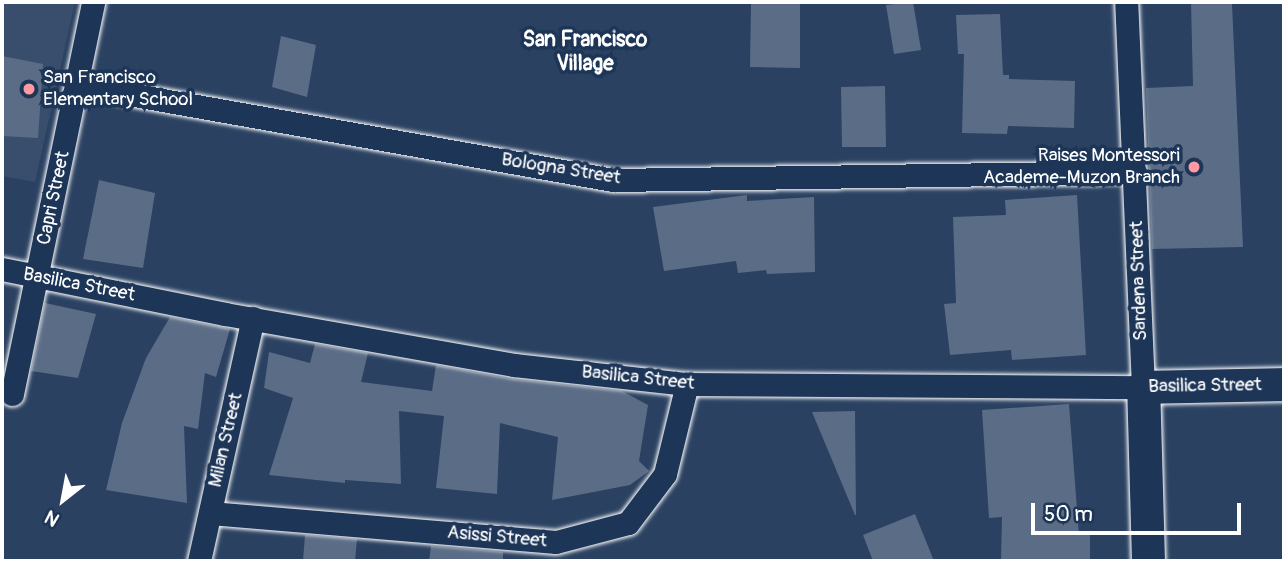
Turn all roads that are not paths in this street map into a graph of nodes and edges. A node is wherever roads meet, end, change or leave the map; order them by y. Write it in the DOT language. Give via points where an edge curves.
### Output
graph roads {
  1 [pos="93,2"];
  2 [pos="1126,2"];
  3 [pos="78,85"];
  4 [pos="1135,172"];
  5 [pos="2,269"];
  6 [pos="38,277"];
  7 [pos="253,318"];
  8 [pos="687,384"];
  9 [pos="1284,384"];
  10 [pos="1143,387"];
  11 [pos="12,394"];
  12 [pos="210,513"];
  13 [pos="199,561"];
  14 [pos="1148,561"];
  1 -- 3 [label="street, Capri Street"];
  2 -- 4 [label="street, Sardena Street"];
  3 -- 4 [label="street, Bologna Street" via="612,180"];
  3 -- 6 [label="street, Capri Street"];
  4 -- 10 [label="street, Sardena Street"];
  5 -- 6 [label="street, Basilica Street"];
  6 -- 7 [label="street, Basilica Street"];
  6 -- 11 [label="street, Capri Street"];
  7 -- 8 [label="street, Basilica Street" via="514,365"];
  7 -- 12 [label="street, Milan Street"];
  8 -- 10 [label="street, Basilica Street"];
  8 -- 12 [label="street, Asissi Street" via="665,474 628,523 556,542"];
  9 -- 10 [label="street, Basilica Street"];
  10 -- 14 [label="street, Sardena Street"];
  12 -- 13 [label="street, Milan Street"];
}
